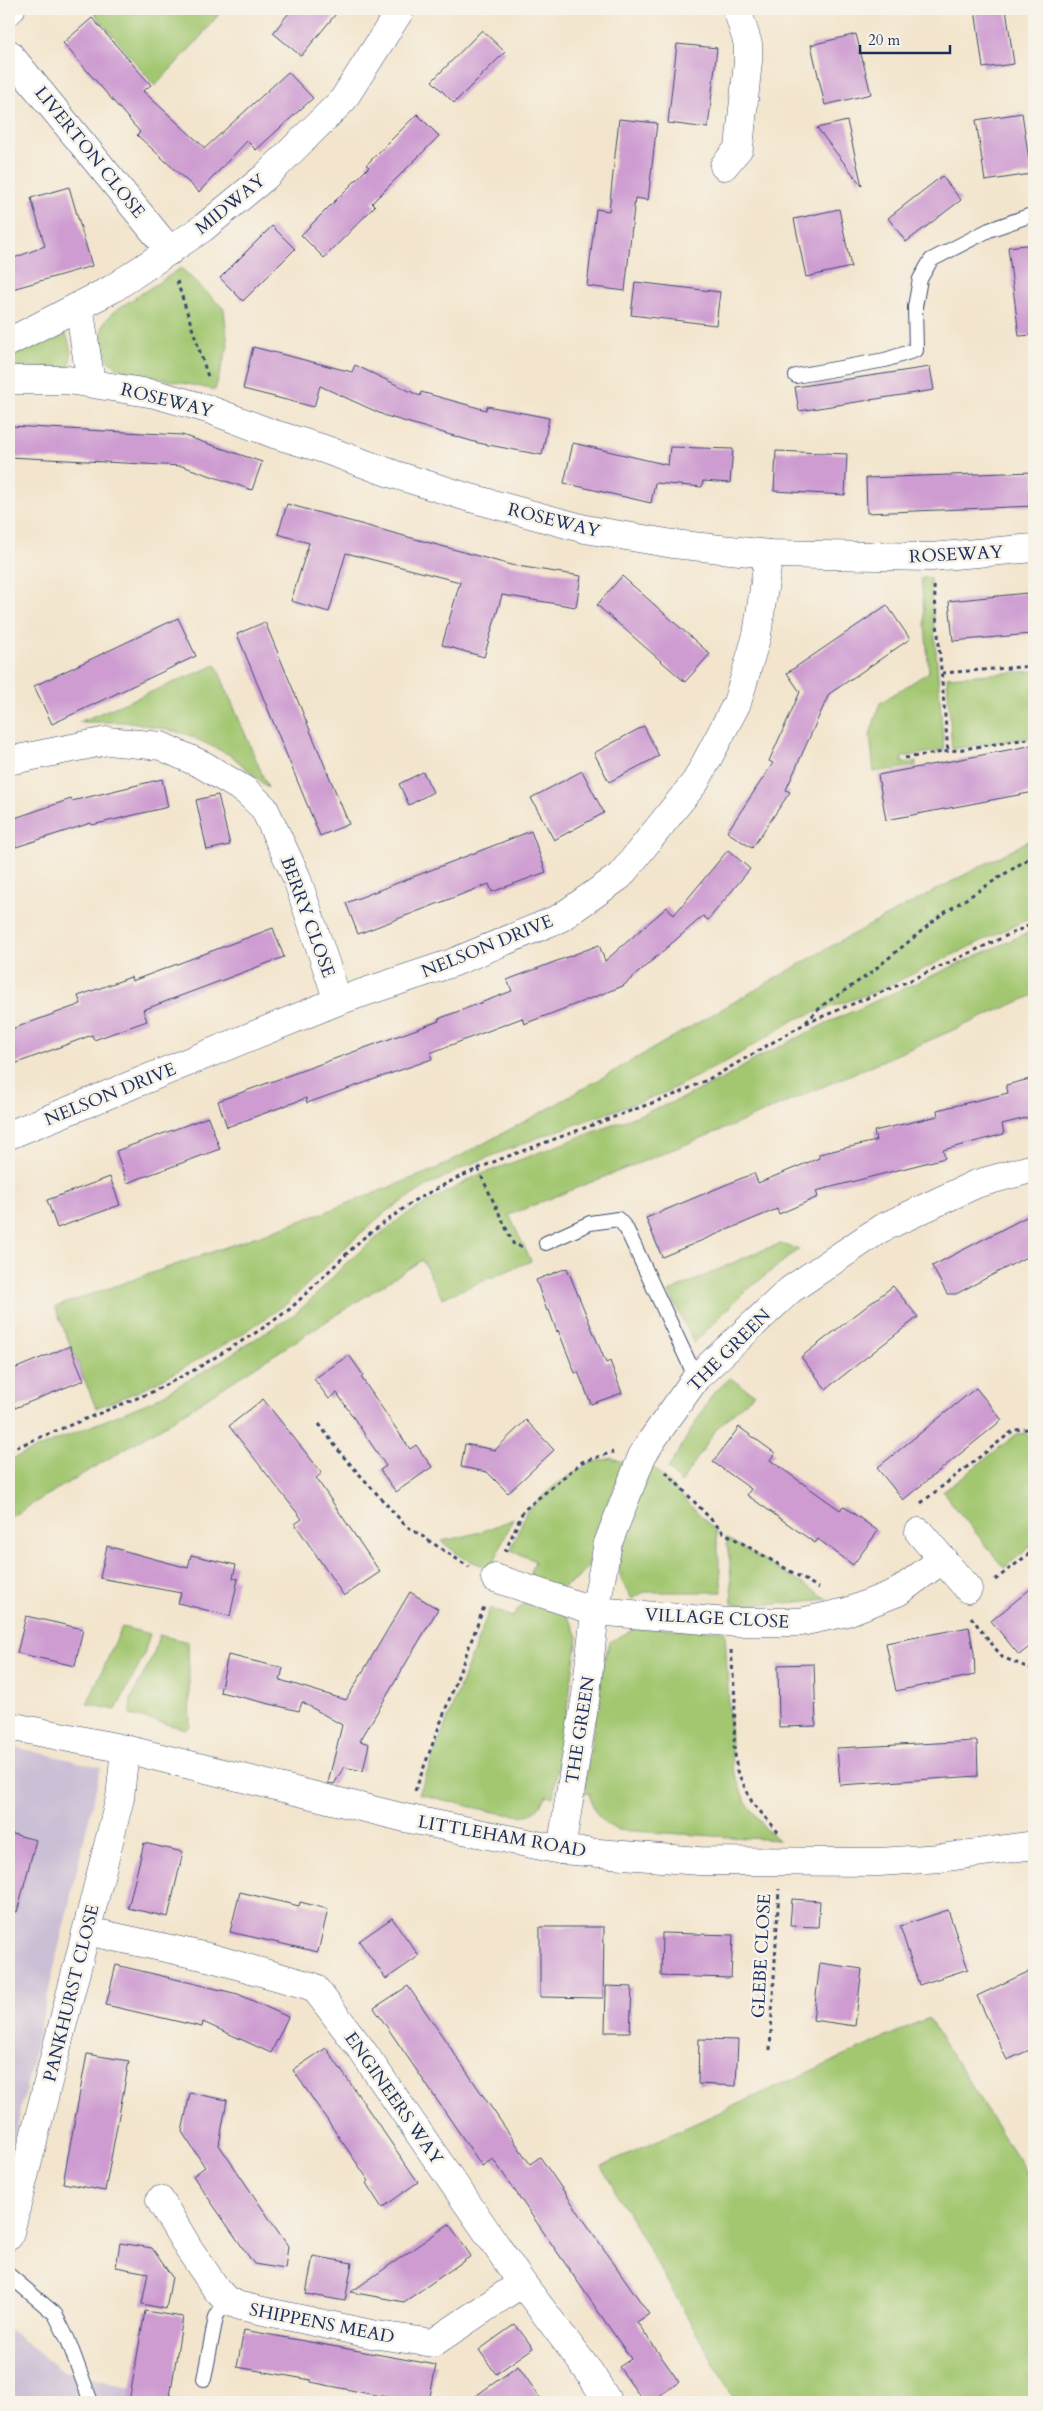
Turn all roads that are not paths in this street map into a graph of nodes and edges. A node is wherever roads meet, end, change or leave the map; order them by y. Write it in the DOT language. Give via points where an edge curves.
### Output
graph roads {
  1 [pos="401,9"];
  2 [pos="737,9"];
  3 [pos="9,54"];
  4 [pos="724,166"];
  5 [pos="1034,214"];
  6 [pos="165,254"];
  7 [pos="79,306"];
  8 [pos="9,342"];
  9 [pos="796,376"];
  10 [pos="9,380"];
  11 [pos="91,383"];
  12 [pos="1034,548"];
  13 [pos="769,554"];
  14 [pos="13,760"];
  15 [pos="338,1002"];
  16 [pos="9,1135"];
  17 [pos="1034,1168"];
  18 [pos="546,1243"];
  19 [pos="696,1378"];
  20 [pos="917,1521"];
  21 [pos="943,1559"];
  22 [pos="495,1578"];
  23 [pos="974,1595"];
  24 [pos="595,1611"];
  25 [pos="9,1726"];
  26 [pos="125,1750"];
  27 [pos="1034,1844"];
  28 [pos="561,1850"];
  29 [pos="86,1931"];
  30 [pos="160,2200"];
  31 [pos="9,2236"];
  32 [pos="9,2275"];
  33 [pos="522,2283"];
  34 [pos="226,2300"];
  35 [pos="204,2379"];
  36 [pos="90,2402"];
  37 [pos="608,2402"];
  1 -- 6 [label="street, MIDWAY" via="343,100 265,177 203,228"];
  2 -- 4 [label="street" via="746,36 748,61 739,148"];
  3 -- 6 [label="street, LIVERTON CLOSE"];
  5 -- 9 [label="lane" via="989,230 931,260 920,279 915,307 916,350 885,360"];
  6 -- 7 [label="street, MIDWAY" via="112,289"];
  7 -- 8 [label="street, MIDWAY"];
  7 -- 11 [label="street"];
  10 -- 11 [label="street, ROSEWAY"];
  11 -- 13 [label="street, ROSEWAY" via="155,394 208,409 393,474 585,529 673,544"];
  12 -- 13 [label="street, ROSEWAY" via="931,556"];
  13 -- 15 [label="street, NELSON DRIVE" via="757,634 737,703 696,782 620,876 560,918 452,963"];
  14 -- 15 [label="street, BERRY CLOSE" via="107,741 161,746 203,765 246,792 264,808 296,876"];
  15 -- 16 [label="street, NELSON DRIVE"];
  17 -- 19 [label="street, THE GREEN" via="976,1184 880,1229 790,1290"];
  18 -- 19 [label="lane" via="590,1223 618,1219 626,1228"];
  19 -- 24 [label="street, THE GREEN" via="642,1456 608,1543"];
  20 -- 21 [label="street"];
  21 -- 23 [label="street"];
  21 -- 24 [label="street, VILLAGE CLOSE" via="898,1592 847,1612 801,1622 728,1622"];
  22 -- 24 [label="street, VILLAGE CLOSE"];
  24 -- 28 [label="street, THE GREEN" via="586,1695"];
  25 -- 26 [label="street, LITTLEHAM ROAD"];
  26 -- 28 [label="street, LITTLEHAM ROAD" via="405,1818"];
  26 -- 29 [label="street, PANKHURST CLOSE" via="120,1798"];
  27 -- 28 [label="street, LITTLEHAM ROAD" via="941,1858 879,1862 699,1861"];
  29 -- 31 [label="street, PANKHURST CLOSE"];
  29 -- 33 [label="street, ENGINEERS WAY" via="212,1958 314,1987 361,2049"];
  30 -- 34 [label="street, SHIPPENS MEAD" via="189,2249"];
  32 -- 36 [label="lane" via="55,2314"];
  33 -- 34 [label="street, SHIPPENS MEAD" via="433,2343 360,2332 240,2306"];
  33 -- 37 [label="street, ENGINEERS WAY"];
  34 -- 35 [label="lane" via="216,2317"];
}
